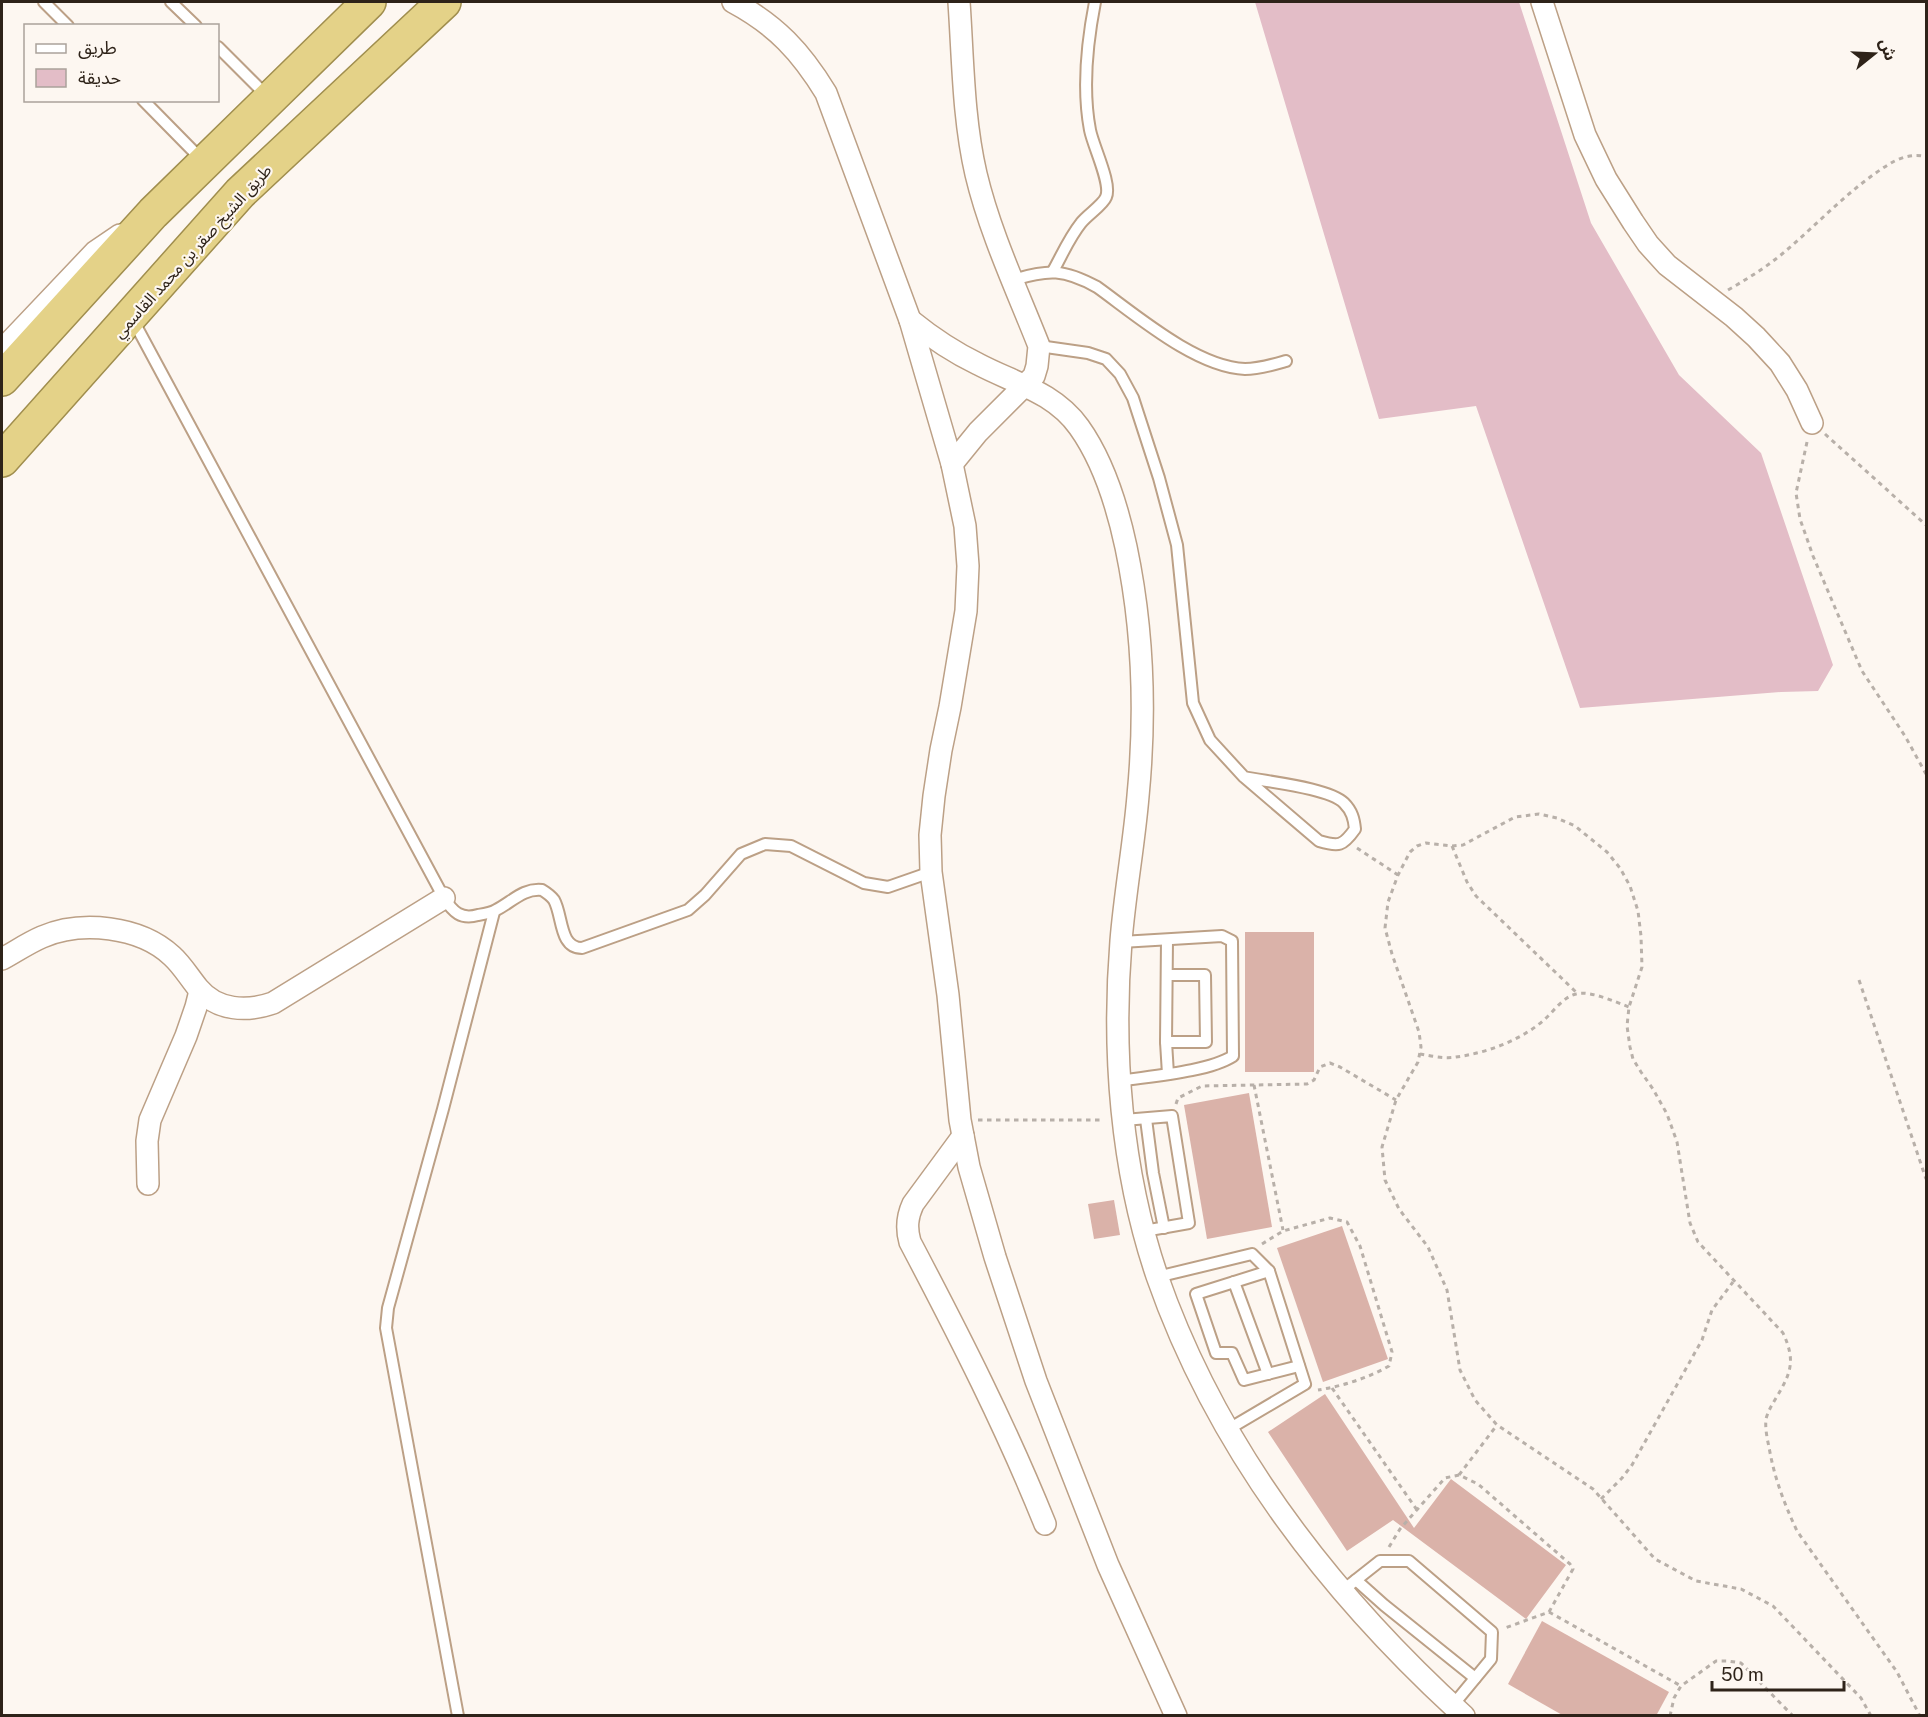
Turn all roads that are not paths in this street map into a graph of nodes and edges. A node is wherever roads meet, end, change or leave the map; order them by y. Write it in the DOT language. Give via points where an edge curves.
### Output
graph roads {
  1 [pos="44,2"];
  2 [pos="171,2"];
  3 [pos="369,2"];
  4 [pos="444,2"];
  5 [pos="733,2"];
  6 [pos="959,2"];
  7 [pos="1095,2"];
  8 [pos="1542,2"];
  9 [pos="66,24"];
  10 [pos="194,24"];
  11 [pos="219,48"];
  12 [pos="269,99"];
  13 [pos="145,102"];
  14 [pos="205,162"];
  15 [pos="153,213"];
  16 [pos="1053,271"];
  17 [pos="1013,280"];
  18 [pos="131,317"];
  19 [pos="910,320"];
  20 [pos="1039,346"];
  21 [pos="2,350"];
  22 [pos="1286,360"];
  23 [pos="2,380"];
  24 [pos="1025,385"];
  25 [pos="1812,423"];
  26 [pos="2,459"];
  27 [pos="952,464"];
  28 [pos="1244,777"];
  29 [pos="931,872"];
  30 [pos="444,898"];
  31 [pos="494,912"];
  32 [pos="1167,940"];
  33 [pos="1121,942"];
  34 [pos="2,960"];
  35 [pos="1167,975"];
  36 [pos="200,991"];
  37 [pos="1166,1042"];
  38 [pos="1168,1074"];
  39 [pos="1119,1081"];
  40 [pos="1146,1119"];
  41 [pos="1124,1120"];
  42 [pos="961,1128"];
  43 [pos="148,1184"];
  44 [pos="1154,1229"];
  45 [pos="1269,1271"];
  46 [pos="1157,1276"];
  47 [pos="1234,1282"];
  48 [pos="1299,1366"];
  49 [pos="1268,1374"];
  50 [pos="1227,1430"];
  51 [pos="1045,1524"];
  52 [pos="1349,1585"];
  53 [pos="1475,1678"];
  54 [pos="1458,1710"];
  55 [pos="458,1716"];
  56 [pos="1176,1716"];
  1 -- 9 [label="lane"];
  2 -- 10 [label="lane"];
  3 -- 12 [label="highway"];
  4 -- 18 [label="highway, طريق الشيخ صقر بن محمد القاسمي" via="240,193"];
  5 -- 19 [label="street" via="771,25 792,45 826,93"];
  6 -- 17 [label="street" via="970,146 985,206"];
  7 -- 16 [label="lane" via="1087,56 1087,100 1090,130 1107,197 1075,231"];
  8 -- 25 [label="street" via="1585,135 1606,178 1648,244 1667,266 1756,337 1780,363"];
  11 -- 12 [label="lane"];
  12 -- 14 [label="highway"];
  13 -- 14 [label="lane"];
  14 -- 15 [label="highway"];
  15 -- 21 [label="street" via="95,252"];
  15 -- 23 [label="highway"];
  16 -- 17 [label="lane"];
  16 -- 22 [label="lane" via="1083,279 1179,344 1218,364 1259,368"];
  17 -- 20 [label="street"];
  18 -- 26 [label="highway, طريق الشيخ صقر بن محمد القاسمي"];
  18 -- 30 [label="lane"];
  19 -- 24 [label="street" via="953,351"];
  19 -- 27 [label="street"];
  20 -- 24 [label="street" via="1034,376"];
  20 -- 28 [label="lane" via="1088,353 1106,360 1120,374 1133,398 1177,545 1193,703 1210,740"];
  24 -- 27 [label="street"];
  24 -- 33 [label="street" via="1064,409 1091,444 1120,518 1135,598 1141,654 1139,792"];
  27 -- 29 [label="street" via="965,526 966,611 934,796"];
  28 -- 28 [label="lane" via="1319,841 1335,845 1347,842 1355,829 1353,815 1343,802 1323,792"];
  29 -- 31 [label="lane" via="888,887 864,883 791,846 765,844 741,854 688,910 582,948 573,947 567,940 554,900 542,891 527,890"];
  29 -- 42 [label="street"];
  30 -- 31 [label="lane" via="451,909 465,917"];
  30 -- 36 [label="street" via="273,1003 258,1008 227,1007"];
  31 -- 55 [label="lane" via="388,1308 386,1328"];
  32 -- 33 [label="lane"];
  32 -- 35 [label="lane"];
  32 -- 38 [label="lane" via="1222,936 1232,941 1233,1056 1222,1063"];
  33 -- 39 [label="street"];
  34 -- 36 [label="street" via="60,932 117,931 155,942 173,956"];
  35 -- 37 [label="lane"];
  35 -- 37 [label="lane" via="1205,975 1206,1041"];
  36 -- 43 [label="street" via="186,1036 150,1120"];
  37 -- 38 [label="lane"];
  38 -- 39 [label="lane"];
  39 -- 41 [label="street"];
  40 -- 41 [label="lane"];
  40 -- 44 [label="lane" via="1153,1173"];
  40 -- 44 [label="lane" via="1172,1116 1189,1223"];
  41 -- 44 [label="street" via="1131,1175"];
  42 -- 51 [label="street" via="913,1204 907,1233 980,1377"];
  42 -- 56 [label="street" via="988,1234 1036,1381 1113,1575"];
  44 -- 46 [label="street"];
  45 -- 46 [label="lane" via="1252,1254"];
  45 -- 47 [label="lane"];
  45 -- 48 [label="lane"];
  46 -- 50 [label="street" via="1201,1383"];
  47 -- 49 [label="lane"];
  47 -- 49 [label="lane" via="1196,1294 1216,1353 1232,1353 1244,1380"];
  48 -- 49 [label="lane"];
  48 -- 50 [label="lane" via="1305,1384"];
  50 -- 52 [label="street" via="1293,1531"];
  52 -- 53 [label="lane" via="1384,1605"];
  52 -- 53 [label="lane" via="1380,1561 1409,1560 1492,1632 1491,1659"];
  52 -- 54 [label="street"];
  53 -- 54 [label="lane"];
}
